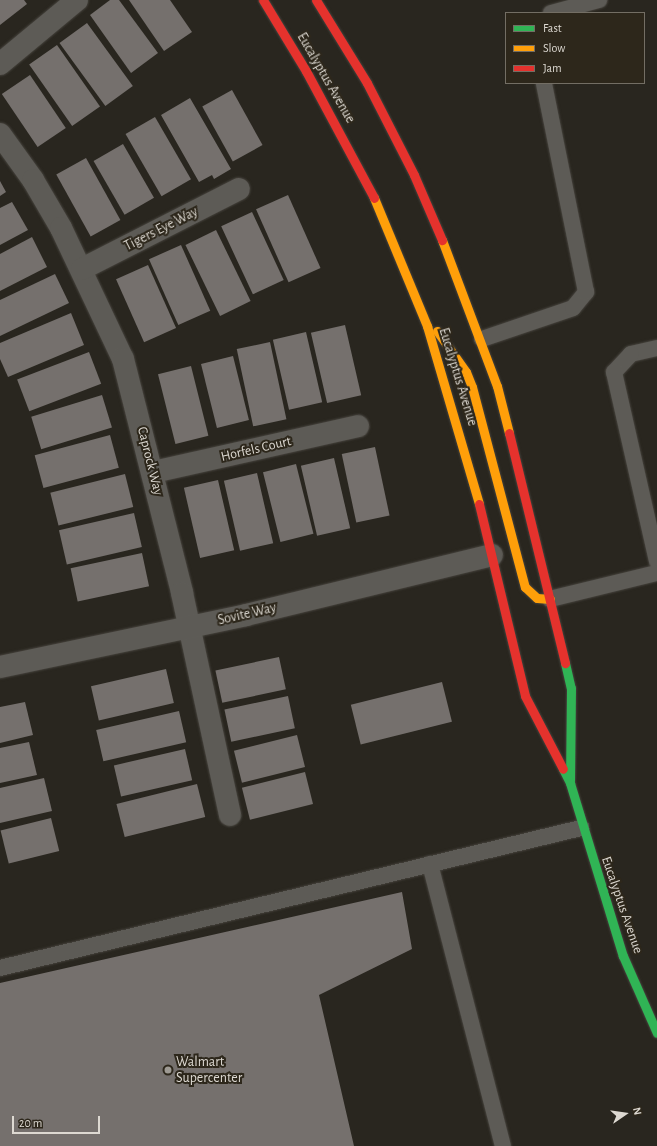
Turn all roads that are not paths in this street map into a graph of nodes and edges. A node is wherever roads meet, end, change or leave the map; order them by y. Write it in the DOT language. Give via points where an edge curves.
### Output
graph roads {
  1 [pos="77,0"];
  2 [pos="263,0"];
  3 [pos="316,0"];
  4 [pos="598,0"];
  5 [pos="555,12"];
  6 [pos="0,64"];
  7 [pos="544,84"];
  8 [pos="0,134"];
  9 [pos="239,189"];
  10 [pos="82,269"];
  11 [pos="417,302"];
  12 [pos="482,339"];
  13 [pos="657,348"];
  14 [pos="358,426"];
  15 [pos="153,472"];
  16 [pos="492,555"];
  17 [pos="657,561"];
  18 [pos="657,573"];
  19 [pos="550,599"];
  20 [pos="188,626"];
  21 [pos="0,668"];
  22 [pos="570,783"];
  23 [pos="230,815"];
  24 [pos="581,828"];
  25 [pos="430,864"];
  26 [pos="0,968"];
  27 [pos="657,1033"];
  28 [pos="503,1146"];
  1 -- 6 [label="street"];
  2 -- 11 [label="main road, Eucalyptus Avenue" via="306,71 369,186"];
  3 -- 12 [label="main road, Eucalyptus Avenue" via="392,128 450,256"];
  4 -- 5 [label="lane"];
  7 -- 12 [label="lane" via="586,292 573,308"];
  8 -- 10 [label="street, Caprock Way" via="33,180"];
  9 -- 10 [label="street, Tigers Eye Way"];
  10 -- 15 [label="street, Caprock Way" via="123,359"];
  11 -- 16 [label="main road, Eucalyptus Avenue" via="439,358"];
  11 -- 19 [label="main road" via="466,372 472,387 525,586 537,598"];
  12 -- 19 [label="main road, Eucalyptus Avenue" via="511,436"];
  13 -- 17 [label="lane" via="631,354 614,372"];
  14 -- 15 [label="street, Horfels Court"];
  15 -- 20 [label="street, Caprock Way"];
  16 -- 20 [label="street, Sovite Way"];
  16 -- 22 [label="main road, Eucalyptus Avenue" via="525,696"];
  18 -- 19 [label="lane"];
  19 -- 22 [label="main road, Eucalyptus Avenue" via="571,688"];
  20 -- 21 [label="street, Sovite Way"];
  20 -- 23 [label="street, Caprock Way"];
  22 -- 24 [label="main road, Eucalyptus Avenue"];
  24 -- 25 [label="lane"];
  24 -- 27 [label="main road, Eucalyptus Avenue" via="623,956"];
  25 -- 26 [label="lane"];
  25 -- 28 [label="lane"];
}
